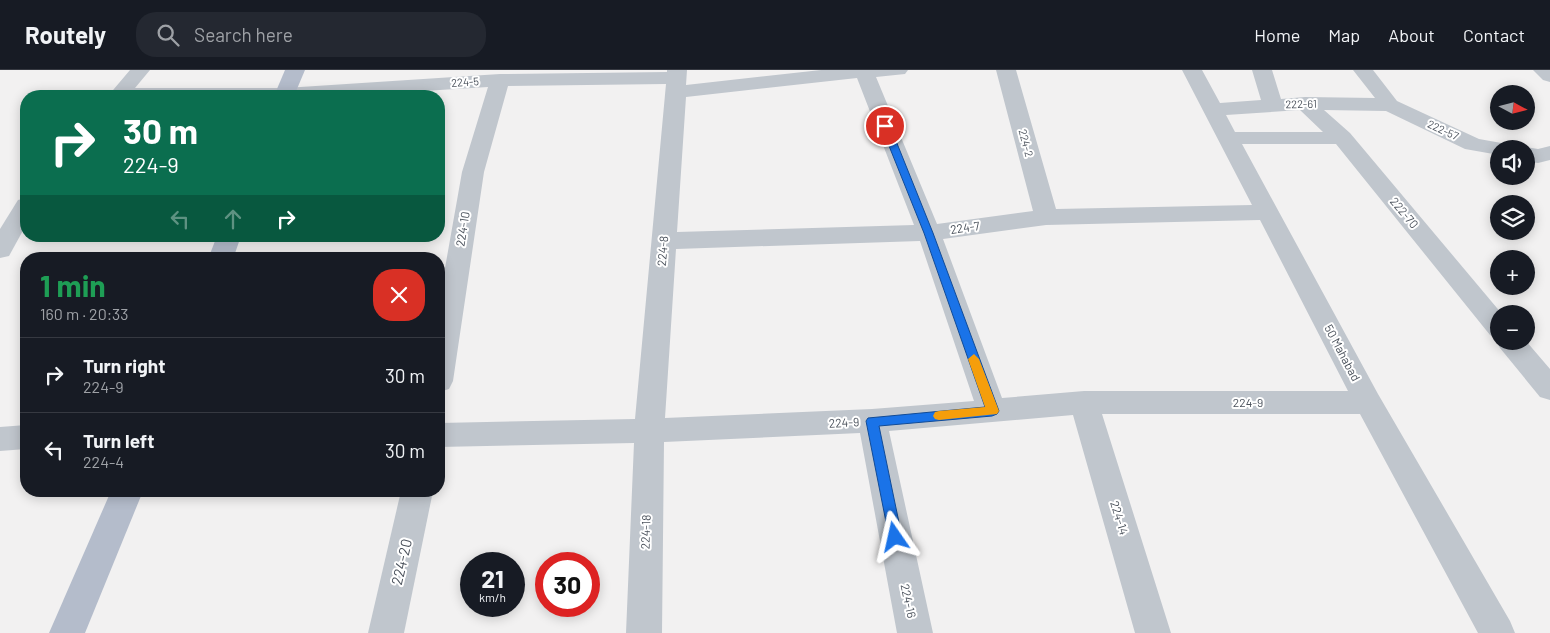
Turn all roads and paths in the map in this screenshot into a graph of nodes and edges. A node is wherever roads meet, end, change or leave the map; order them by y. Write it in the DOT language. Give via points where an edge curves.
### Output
graph roads {
  1 [pos="140,70"];
  2 [pos="295,70"];
  3 [pos="898,70"];
  4 [pos="1006,70"];
  5 [pos="1192,70"];
  6 [pos="1262,70"];
  7 [pos="1363,70"];
  8 [pos="1543,70"];
  9 [pos="852,72"];
  10 [pos="1550,76"];
  11 [pos="500,80"];
  12 [pos="675,80"];
  13 [pos="123,90"];
  14 [pos="286,90"];
  15 [pos="356,90"];
  16 [pos="1305,103"];
  17 [pos="1273,105"];
  18 [pos="1390,106"];
  19 [pos="1212,110"];
  20 [pos="1228,138"];
  21 [pos="1342,138"];
  22 [pos="1490,147"];
  23 [pos="1267,212"];
  24 [pos="20,215"];
  25 [pos="1046,217"];
  26 [pos="928,233"];
  27 [pos="664,241"];
  28 [pos="0,250"];
  29 [pos="1490,317"];
  30 [pos="445,344"];
  31 [pos="1517,350"];
  32 [pos="1550,390"];
  33 [pos="1368,402"];
  34 [pos="1084,403"];
  35 [pos="992,411"];
  36 [pos="872,421"];
  37 [pos="649,431"];
  38 [pos="445,435"];
  39 [pos="20,438"];
  40 [pos="0,439"];
  41 [pos="124,497"];
  42 [pos="417,497"];
  43 [pos="67,633"];
  44 [pos="386,633"];
  45 [pos="644,633"];
  46 [pos="915,633"];
  47 [pos="1153,633"];
  48 [pos="1497,633"];
  1 -- 13 [label="street"];
  2 -- 14 [label="main road"];
  3 -- 9 [label="street, 224-5"];
  4 -- 25 [label="street, 224-2"];
  5 -- 19 [label="street, 50 Mahabad"];
  6 -- 17 [label="street"];
  7 -- 18 [label="street"];
  8 -- 10 [label="street"];
  9 -- 12 [label="street, 224-5"];
  9 -- 26 [label="street"];
  11 -- 12 [label="street, 224-5"];
  11 -- 15 [label="street, 224-5"];
  11 -- 30 [label="street, 224-10" via="473,172"];
  12 -- 27 [label="street, 224-8"];
  16 -- 17 [label="street, 222-61"];
  16 -- 18 [label="street, 222-61"];
  16 -- 21 [label="street, 222-70"];
  17 -- 19 [label="street, 222-61"];
  18 -- 22 [label="street, 222-57" via="1473,144"];
  19 -- 20 [label="street, 50 Mahabad"];
  20 -- 21 [label="street"];
  20 -- 23 [label="street, 50 Mahabad"];
  21 -- 29 [label="street, 222-70"];
  23 -- 25 [label="street, 224-7"];
  23 -- 33 [label="street, 50 Mahabad"];
  24 -- 28 [label="street"];
  25 -- 26 [label="street, 224-7"];
  26 -- 27 [label="street, 224-7"];
  26 -- 35 [label="street"];
  27 -- 37 [label="street, 224-8"];
  31 -- 32 [label="street"];
  33 -- 34 [label="street, 224-9"];
  33 -- 48 [label="street, 50 Mahabad"];
  34 -- 35 [label="street, 224-9"];
  34 -- 47 [label="street, 224-14"];
  35 -- 36 [label="street, 224-9"];
  36 -- 37 [label="street, 224-9"];
  36 -- 46 [label="street, 224-16"];
  37 -- 38 [label="street, 224-9"];
  37 -- 45 [label="street, 224-18"];
  39 -- 40 [label="street"];
  41 -- 43 [label="main road"];
  42 -- 44 [label="street, 224-20"];
}
